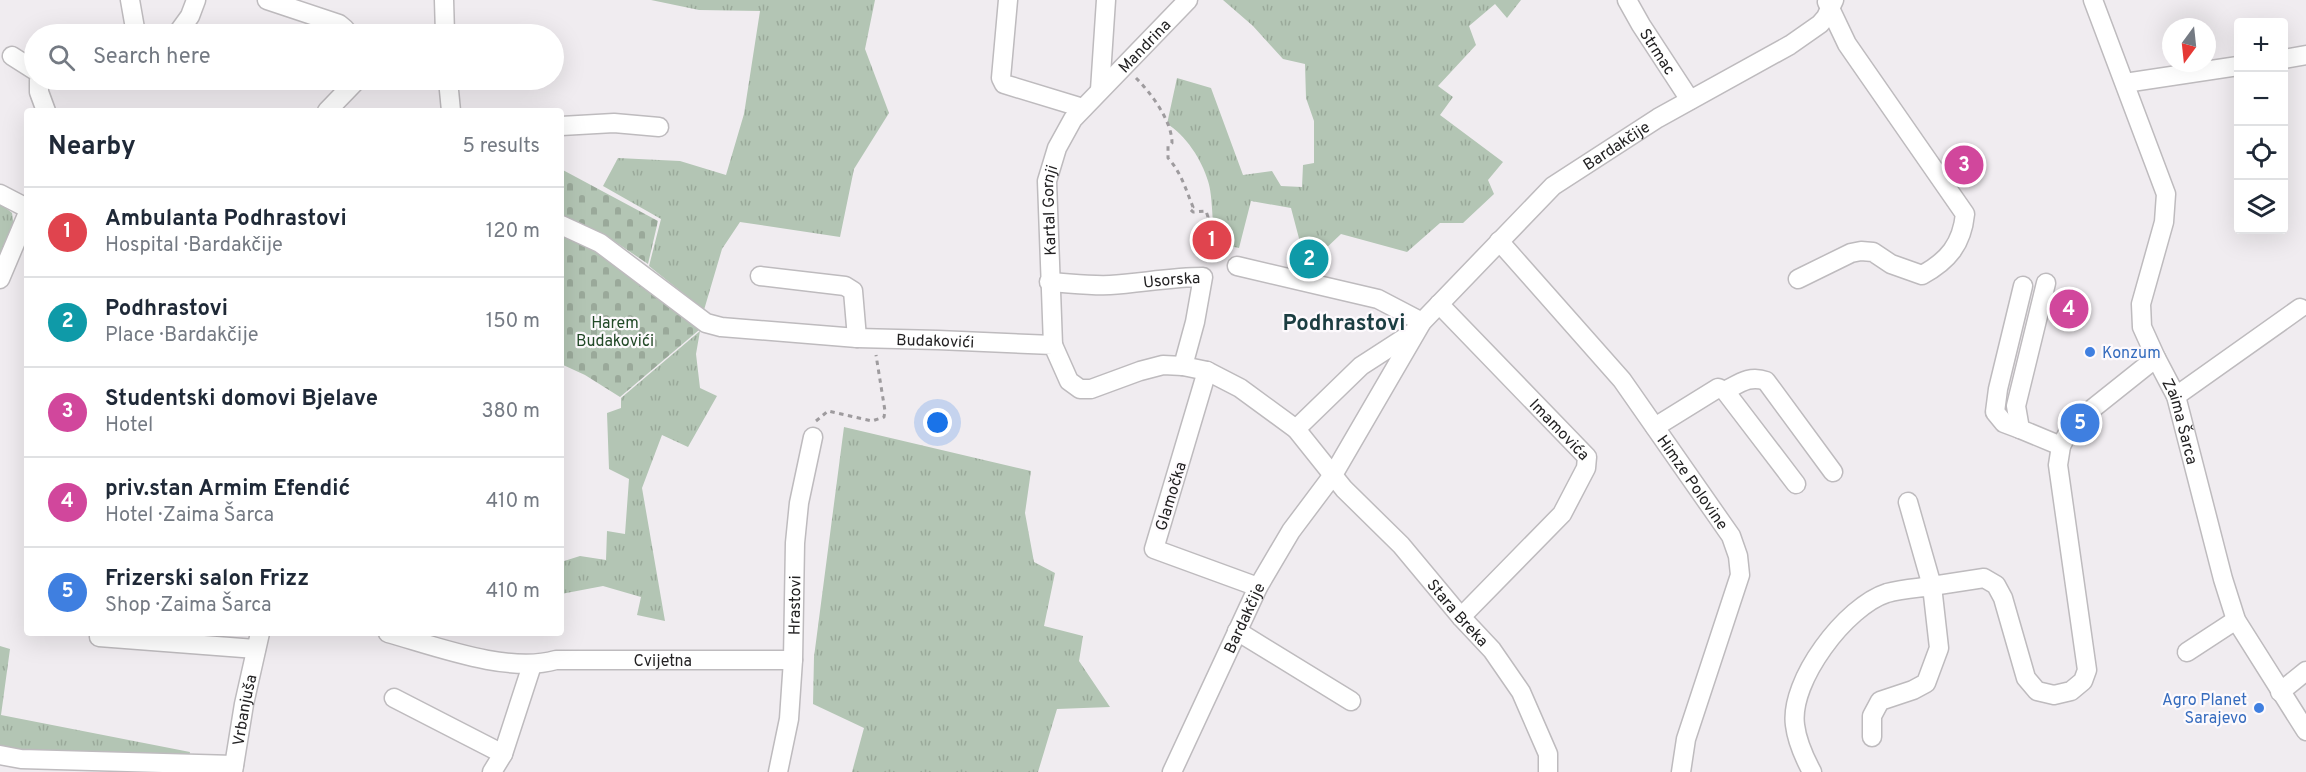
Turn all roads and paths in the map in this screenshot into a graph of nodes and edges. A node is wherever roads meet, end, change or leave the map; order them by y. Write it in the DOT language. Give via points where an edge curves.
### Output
graph roads {
  1 [pos="130,0"];
  2 [pos="196,0"];
  3 [pos="267,0"];
  4 [pos="444,0"];
  5 [pos="1008,0"];
  6 [pos="1106,0"];
  7 [pos="1188,0"];
  8 [pos="1627,0"];
  9 [pos="2093,0"];
  10 [pos="1830,3"];
  11 [pos="134,24"];
  12 [pos="184,24"];
  13 [pos="339,24"];
  14 [pos="445,24"];
  15 [pos="2306,55"];
  16 [pos="12,56"];
  17 [pos="2288,58"];
  18 [pos="24,64"];
  19 [pos="2234,67"];
  20 [pos="1122,68"];
  21 [pos="2125,84"];
  22 [pos="39,90"];
  23 [pos="347,90"];
  24 [pos="449,90"];
  25 [pos="1100,90"];
  26 [pos="1690,100"];
  27 [pos="45,108"];
  28 [pos="330,108"];
  29 [pos="451,108"];
  30 [pos="1083,108"];
  31 [pos="564,126"];
  32 [pos="659,127"];
  33 [pos="0,194"];
  34 [pos="24,206"];
  35 [pos="24,222"];
  36 [pos="1204,223"];
  37 [pos="564,226"];
  38 [pos="1499,241"];
  39 [pos="1237,266"];
  40 [pos="760,276"];
  41 [pos="0,279"];
  42 [pos="1798,279"];
  43 [pos="1049,282"];
  44 [pos="2046,283"];
  45 [pos="2023,286"];
  46 [pos="1439,304"];
  47 [pos="2300,308"];
  48 [pos="1419,326"];
  49 [pos="865,339"];
  50 [pos="1053,345"];
  51 [pos="2156,358"];
  52 [pos="1183,366"];
  53 [pos="1361,366"];
  54 [pos="1207,371"];
  55 [pos="1383,387"];
  56 [pos="1725,391"];
  57 [pos="2176,396"];
  58 [pos="1655,427"];
  59 [pos="1296,429"];
  60 [pos="2020,429"];
  61 [pos="813,437"];
  62 [pos="2061,446"];
  63 [pos="1833,472"];
  64 [pos="1333,475"];
  65 [pos="1796,484"];
  66 [pos="1908,502"];
  67 [pos="1932,585"];
  68 [pos="1258,587"];
  69 [pos="1461,617"];
  70 [pos="2236,620"];
  71 [pos="1237,631"];
  72 [pos="399,636"];
  73 [pos="99,637"];
  74 [pos="258,641"];
  75 [pos="2187,652"];
  76 [pos="793,660"];
  77 [pos="532,665"];
  78 [pos="2306,671"];
  79 [pos="2280,693"];
  80 [pos="394,698"];
  81 [pos="1351,701"];
  82 [pos="2306,731"];
  83 [pos="1872,737"];
  84 [pos="503,754"];
  85 [pos="0,755"];
  86 [pos="233,768"];
  87 [pos="492,772"];
  88 [pos="778,772"];
  89 [pos="1172,772"];
  90 [pos="1548,772"];
  91 [pos="1681,772"];
  92 [pos="1812,772"];
  1 -- 11 [label="street"];
  2 -- 12 [label="street"];
  3 -- 13 [label="street"];
  4 -- 14 [label="street"];
  5 -- 30 [label="street" via="1001,78 1004,84"];
  6 -- 25 [label="street"];
  7 -- 20 [label="street, Mandrina"];
  8 -- 26 [label="street, Strmac"];
  9 -- 21 [label="street, Zaima Šarca"];
  10 -- 26 [label="street, Bardakčije" via="1820,24 1781,51"];
  10 -- 42 [label="street" via="1847,44 1965,214 1963,233 1947,258 1922,275 1891,264 1873,252 1861,251"];
  15 -- 17 [label="street"];
  16 -- 18 [label="street"];
  19 -- 21 [label="street"];
  20 -- 25 [label="street, Mandrina"];
  20 -- 36 [label="path" via="1138,80 1165,115 1172,136 1168,158 1189,194 1193,207 1190,209 1206,211"];
  21 -- 51 [label="street, Zaima Šarca" via="2166,194 2164,222 2141,304 2142,327"];
  22 -- 27 [label="street"];
  23 -- 28 [label="street"];
  24 -- 29 [label="street"];
  25 -- 30 [label="street, Kartal Gornji"];
  26 -- 38 [label="street, Bardakčije" via="1553,186"];
  30 -- 43 [label="street, Kartal Gornji" via="1067,129 1048,172"];
  31 -- 32 [label="street" via="614,123"];
  33 -- 34 [label="street"];
  35 -- 41 [label="street"];
  37 -- 49 [label="street, Budakovići" via="600,243 706,323"];
  38 -- 46 [label="street, Bardakčije"];
  38 -- 58 [label="street, Himze Polovine" via="1622,380"];
  39 -- 48 [label="street" via="1378,299"];
  40 -- 49 [label="street" via="845,285 853,291"];
  43 -- 50 [label="street, Kartal Gornji"];
  43 -- 52 [label="street, Usorska" via="1107,285 1203,277"];
  44 -- 60 [label="street" via="2016,406"];
  45 -- 60 [label="street" via="1995,412 2004,423"];
  46 -- 48 [label="street, Bardakčije"];
  46 -- 69 [label="street, Imamovića" via="1587,458 1586,468 1562,514"];
  47 -- 57 [label="street"];
  48 -- 53 [label="street, Bardakčije"];
  48 -- 55 [label="street, Bardakčije"];
  49 -- 50 [label="street, Budakovići"];
  49 -- 61 [label="path" via="884,417 872,421 828,411 813,425"];
  50 -- 52 [label="street" via="1068,381 1080,388 1091,389 1163,365"];
  51 -- 57 [label="street, Zaima Šarca"];
  51 -- 62 [label="street" via="2072,425"];
  52 -- 54 [label="street"];
  53 -- 55 [label="street"];
  53 -- 59 [label="street, Bardakčije"];
  54 -- 59 [label="street" via="1240,388"];
  54 -- 68 [label="street, Glamočka" via="1154,549"];
  55 -- 64 [label="street, Bardakčije"];
  56 -- 58 [label="street" via="1718,388"];
  56 -- 63 [label="street" via="1748,379 1766,381"];
  56 -- 65 [label="street"];
  57 -- 70 [label="street, Zaima Šarca"];
  58 -- 91 [label="street, Himze Polovine" via="1731,536 1740,575 1686,739"];
  59 -- 64 [label="street"];
  60 -- 62 [label="street"];
  61 -- 76 [label="street, Hrastovi" via="795,543"];
  62 -- 67 [label="street" via="2058,465 2087,670 2084,681 2071,691 2054,695 2037,691 2026,678 1996,585 1984,578"];
  64 -- 68 [label="street, Bardakčije" via="1291,531"];
  64 -- 69 [label="street, Stara Breka" via="1401,545"];
  66 -- 67 [label="street"];
  67 -- 83 [label="street" via="1939,648 1929,676 1926,683 1913,690 1880,700 1872,716"];
  67 -- 92 [label="street" via="1886,594 1864,606 1814,658 1799,692 1794,723"];
  68 -- 71 [label="street, Bardakčije"];
  69 -- 90 [label="street, Stara Breka" via="1492,650 1521,692 1548,754"];
  70 -- 75 [label="street"];
  70 -- 79 [label="street, Zaima Šarca"];
  71 -- 81 [label="street"];
  71 -- 89 [label="street, Bardakčije"];
  72 -- 77 [label="street, Cvijetna" via="481,658"];
  73 -- 74 [label="street, Vrbanjuša"];
  74 -- 86 [label="street, Vrbanjuša"];
  76 -- 77 [label="street, Cvijetna" via="556,660"];
  76 -- 88 [label="street, Hrastovi" via="789,718"];
  77 -- 84 [label="street"];
  78 -- 79 [label="street"];
  79 -- 82 [label="street, Zaima Šarca"];
  80 -- 84 [label="street"];
  84 -- 87 [label="street"];
  85 -- 86 [label="street"];
}
